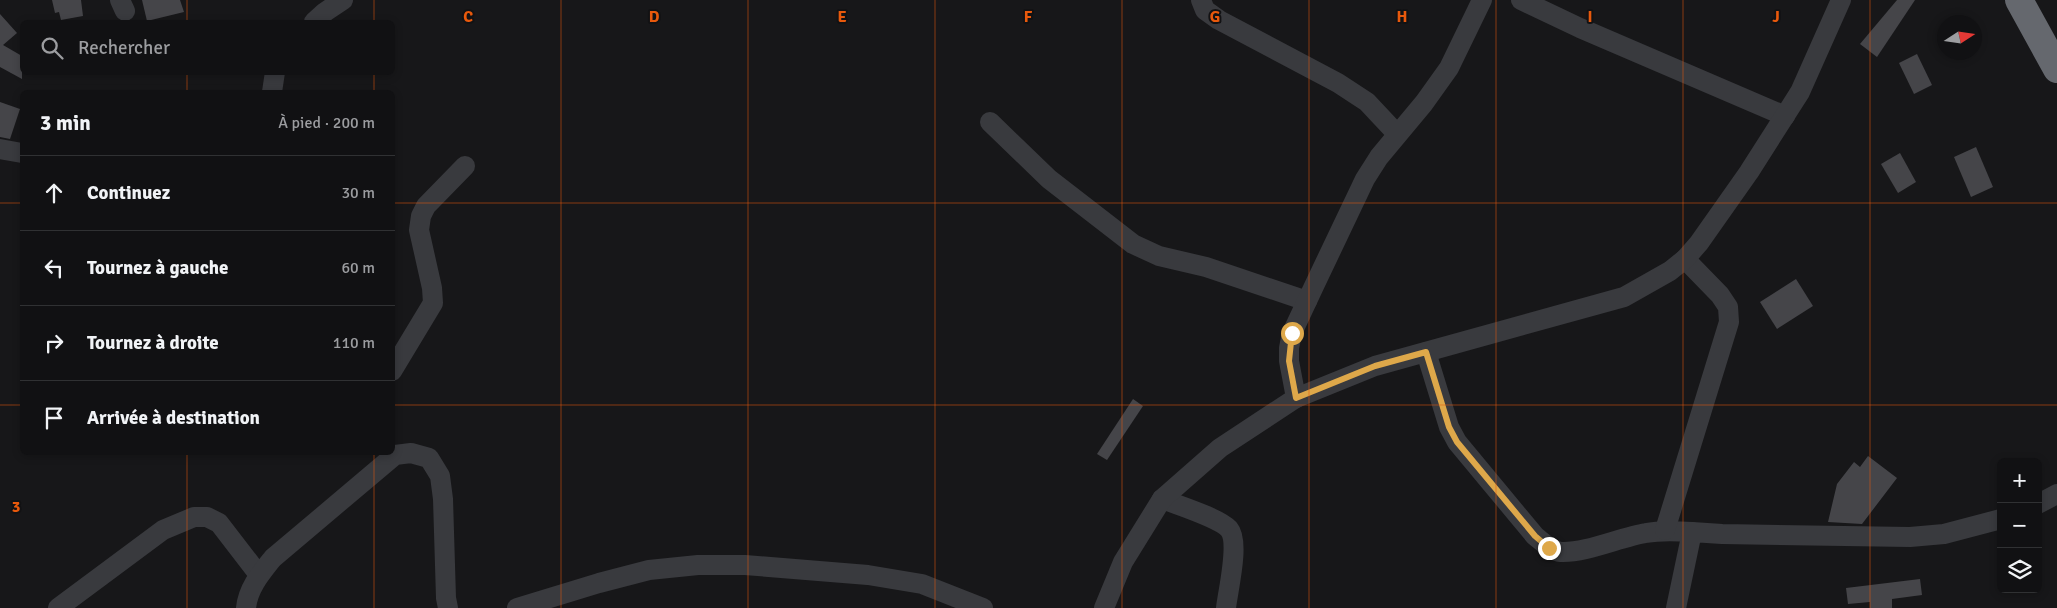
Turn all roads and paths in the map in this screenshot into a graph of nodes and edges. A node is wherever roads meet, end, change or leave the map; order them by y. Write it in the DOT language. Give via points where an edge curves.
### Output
graph roads {
  1 [pos="343,0"];
  2 [pos="1201,0"];
  3 [pos="1482,0"];
  4 [pos="1521,0"];
  5 [pos="1842,0"];
  6 [pos="2020,0"];
  7 [pos="316,20"];
  8 [pos="2057,69"];
  9 [pos="275,75"];
  10 [pos="272,90"];
  11 [pos="1785,116"];
  12 [pos="990,122"];
  13 [pos="1397,134"];
  14 [pos="0,149"];
  15 [pos="20,153"];
  16 [pos="464,166"];
  17 [pos="1685,258"];
  18 [pos="1307,301"];
  19 [pos="1426,352"];
  20 [pos="395,366"];
  21 [pos="1296,398"];
  22 [pos="395,450"];
  23 [pos="388,455"];
  24 [pos="2057,494"];
  25 [pos="1162,499"];
  26 [pos="2040,503"];
  27 [pos="1997,520"];
  28 [pos="1665,530"];
  29 [pos="1692,532"];
  30 [pos="259,575"];
  31 [pos="526,607"];
  32 [pos="58,608"];
  33 [pos="246,608"];
  34 [pos="448,608"];
  35 [pos="983,608"];
  36 [pos="1104,608"];
  37 [pos="1226,608"];
  38 [pos="1676,608"];
  1 -- 7 [label="street"];
  2 -- 13 [label="street" via="1205,10 1219,20 1338,83 1367,102"];
  3 -- 13 [label="street" via="1449,68"];
  4 -- 11 [label="street"];
  5 -- 11 [label="street" via="1800,92"];
  6 -- 8 [label="highway"];
  9 -- 10 [label="street"];
  11 -- 17 [label="street" via="1749,172"];
  12 -- 18 [label="street" via="1049,179 1133,244 1159,256"];
  13 -- 18 [label="street" via="1365,179"];
  14 -- 15 [label="street"];
  16 -- 20 [label="street" via="426,206 421,216 419,230 433,302"];
  17 -- 19 [label="street" via="1670,271 1624,297"];
  17 -- 28 [label="street" via="1720,295 1728,307 1729,322"];
  18 -- 21 [label="street" via="1292,333 1289,348"];
  19 -- 21 [label="street" via="1375,366"];
  19 -- 28 [label="street" via="1449,427 1457,442 1535,536 1549,548 1560,552 1577,550"];
  21 -- 25 [label="street" via="1220,448"];
  22 -- 34 [label="street" via="429,458 440,476"];
  23 -- 30 [label="street" via="273,558"];
  24 -- 26 [label="street"];
  25 -- 36 [label="street" via="1123,562"];
  25 -- 37 [label="street" via="1230,529 1234,543"];
  27 -- 29 [label="street" via="1944,534 1910,537"];
  28 -- 29 [label="street"];
  29 -- 38 [label="street"];
  30 -- 32 [label="street" via="218,523 207,517 194,517 163,530"];
  30 -- 33 [label="street" via="247,597"];
  31 -- 35 [label="street" via="649,570 698,564 868,575 922,584"];
}
